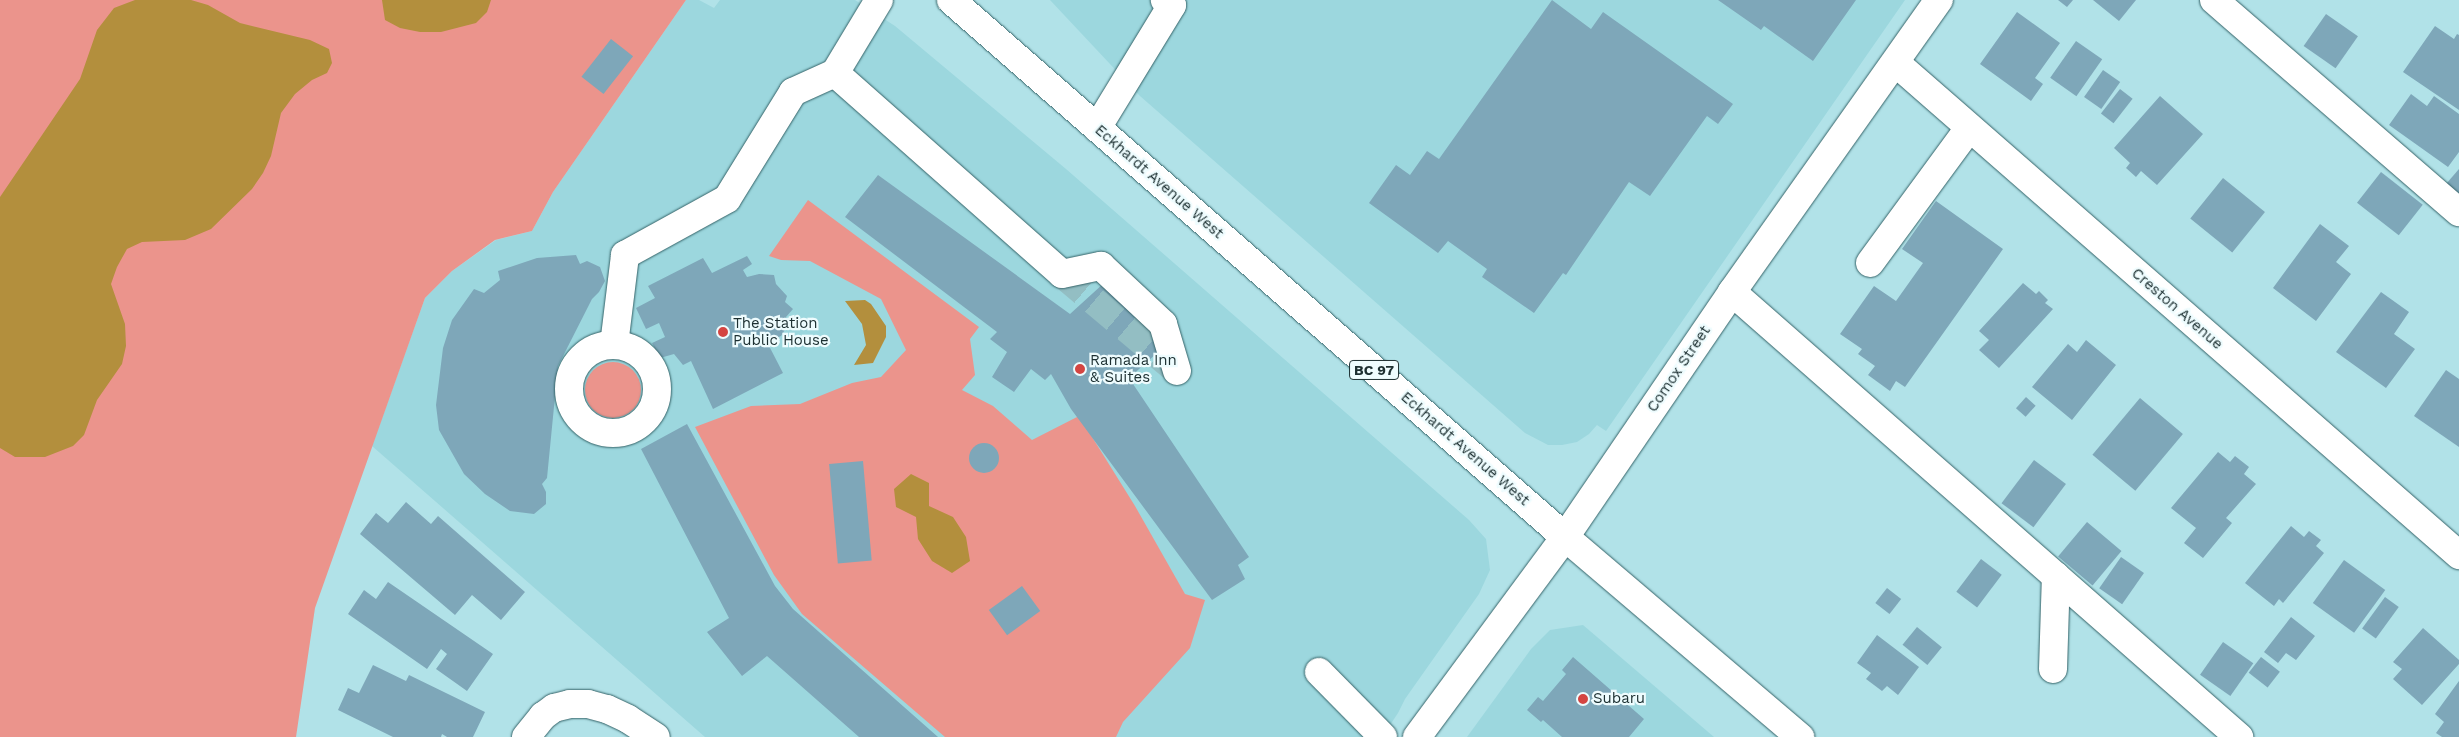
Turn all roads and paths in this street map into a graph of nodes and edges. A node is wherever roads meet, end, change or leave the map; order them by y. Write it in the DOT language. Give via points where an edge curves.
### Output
graph roads {
  1 [pos="879,0"];
  2 [pos="951,0"];
  3 [pos="1939,0"];
  4 [pos="2214,0"];
  5 [pos="1175,2"];
  6 [pos="1896,63"];
  7 [pos="835,73"];
  8 [pos="1097,128"];
  9 [pos="1969,128"];
  10 [pos="2459,212"];
  11 [pos="1870,263"];
  12 [pos="1732,292"];
  13 [pos="614,345"];
  14 [pos="1177,372"];
  15 [pos="1565,537"];
  16 [pos="2459,555"];
  17 [pos="2056,576"];
  18 [pos="2053,669"];
  19 [pos="1319,672"];
  20 [pos="526,737"];
  21 [pos="656,737"];
  22 [pos="1384,737"];
  23 [pos="1417,737"];
  24 [pos="1800,737"];
  25 [pos="1808,737"];
  26 [pos="2240,737"];
  1 -- 7 [label="main road"];
  2 -- 8 [label="main road, Eckhardt Avenue West / BC 97"];
  3 -- 6 [label="main road, Comox Street"];
  4 -- 10 [label="main road"];
  5 -- 8 [label="main road"];
  6 -- 9 [label="main road, Creston Avenue"];
  6 -- 12 [label="main road, Comox Street"];
  7 -- 13 [label="main road" via="793,92 727,199 625,255"];
  7 -- 14 [label="main road" via="1062,274 1101,266 1163,324"];
  8 -- 15 [label="main road, Eckhardt Avenue West / BC 97"];
  9 -- 11 [label="main road"];
  9 -- 16 [label="main road, Creston Avenue"];
  12 -- 15 [label="main road, Comox Street"];
  12 -- 17 [label="main road"];
  15 -- 23 [label="main road, Comox Street"];
  15 -- 24 [label="main road, Eckhardt Avenue West / BC 97"];
  17 -- 18 [label="main road"];
  17 -- 26 [label="main road"];
  19 -- 22 [label="main road"];
  20 -- 21 [label="main road" via="554,708 588,704 628,718"];
  24 -- 25 [label="main road, Eckhardt Avenue West / BC 97"];
}
